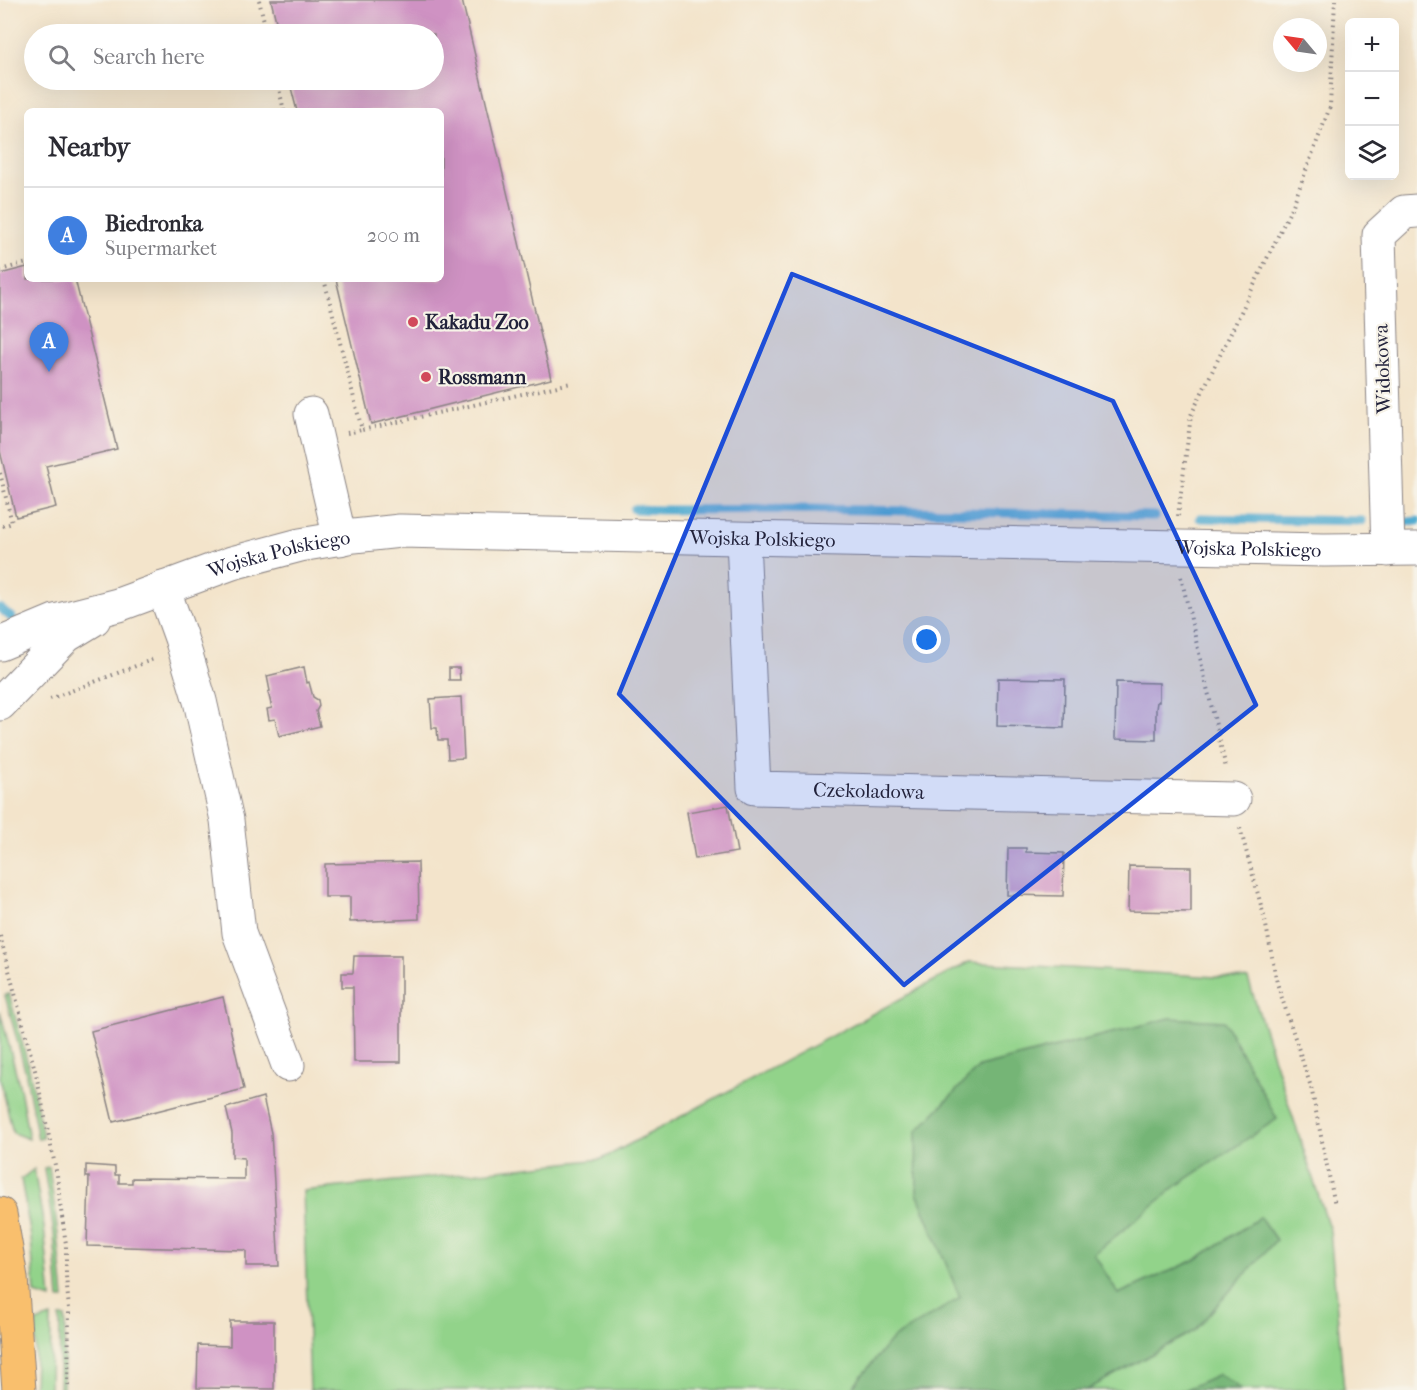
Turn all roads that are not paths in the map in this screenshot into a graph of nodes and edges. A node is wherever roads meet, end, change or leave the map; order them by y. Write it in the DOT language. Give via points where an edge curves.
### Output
graph roads {
  1 [pos="1417,211"];
  2 [pos="311,414"];
  3 [pos="743,538"];
  4 [pos="340,539"];
  5 [pos="1402,550"];
  6 [pos="163,588"];
  7 [pos="60,628"];
  8 [pos="0,644"];
  9 [pos="0,671"];
  10 [pos="0,704"];
  11 [pos="1234,799"];
  12 [pos="288,1065"];
  13 [pos="0,1214"];
  14 [pos="19,1390"];
  1 -- 5 [label="street, Widokowa" via="1404,212 1379,235"];
  2 -- 4 [label="street"];
  3 -- 4 [label="street, Wojska Polskiego" via="400,531"];
  3 -- 5 [label="street, Wojska Polskiego"];
  3 -- 11 [label="street, Czekoladowa" via="754,788"];
  4 -- 6 [label="street, Wojska Polskiego" via="243,560"];
  6 -- 7 [label="street, Wojska Polskiego"];
  6 -- 12 [label="street" via="200,701 227,820 238,933"];
  7 -- 8 [label="street"];
  7 -- 9 [label="street"];
  7 -- 10 [label="street"];
  13 -- 14 [label="main road" via="10,1278"];
}
